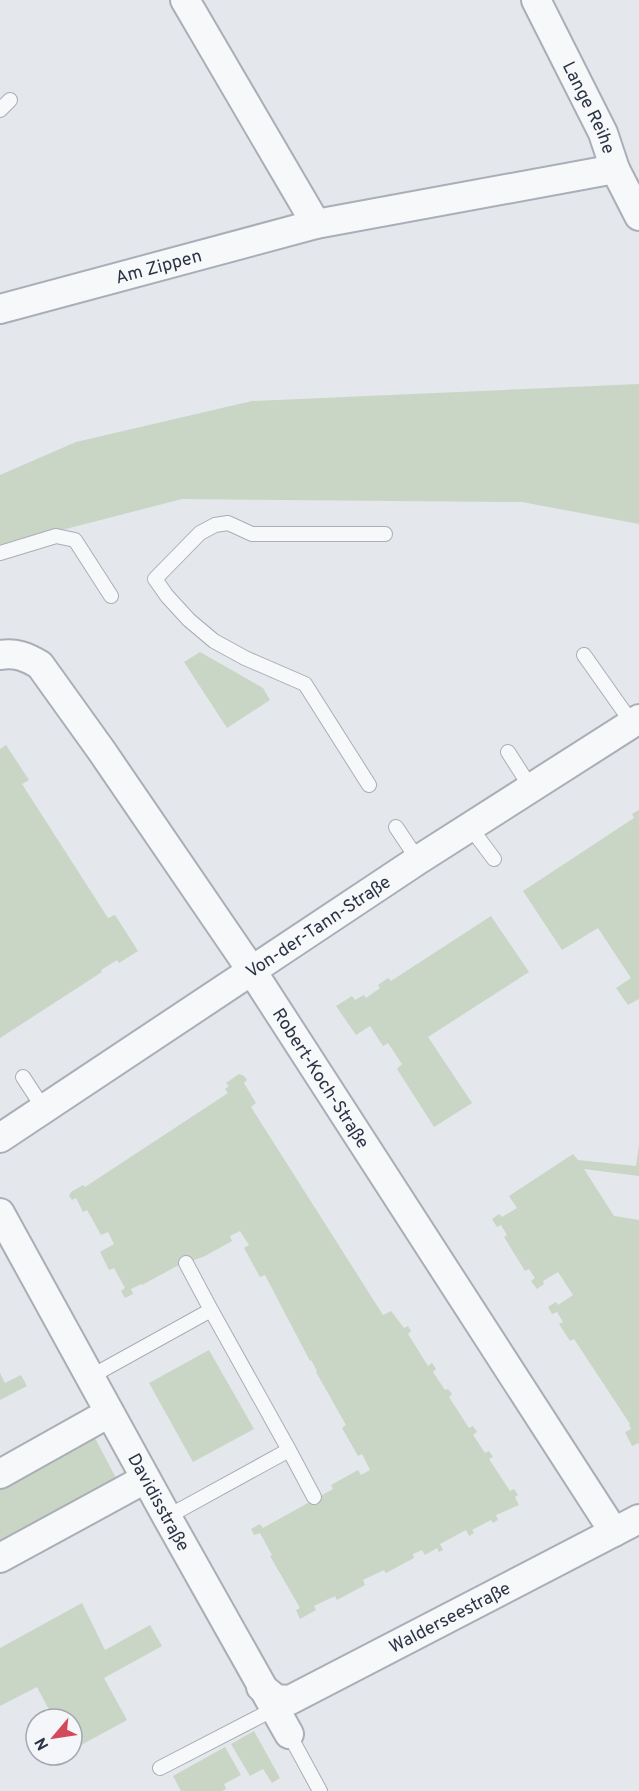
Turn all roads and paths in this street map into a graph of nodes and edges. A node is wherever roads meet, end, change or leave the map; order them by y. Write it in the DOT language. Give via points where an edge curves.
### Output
graph roads {
  1 [pos="185,0"];
  2 [pos="536,0"];
  3 [pos="615,169"];
  4 [pos="639,216"];
  5 [pos="316,224"];
  6 [pos="0,309"];
  7 [pos="385,534"];
  8 [pos="0,553"];
  9 [pos="111,596"];
  10 [pos="0,655"];
  11 [pos="584,655"];
  12 [pos="636,721"];
  13 [pos="508,752"];
  14 [pos="369,785"];
  15 [pos="531,788"];
  16 [pos="396,827"];
  17 [pos="470,827"];
  18 [pos="494,859"];
  19 [pos="418,860"];
  20 [pos="252,971"];
  21 [pos="24,1077"];
  22 [pos="44,1108"];
  23 [pos="0,1138"];
  24 [pos="0,1214"];
  25 [pos="186,1263"];
  26 [pos="211,1310"];
  27 [pos="90,1377"];
  28 [pos="109,1413"];
  29 [pos="289,1450"];
  30 [pos="0,1474"];
  31 [pos="145,1479"];
  32 [pos="314,1497"];
  33 [pos="167,1517"];
  34 [pos="627,1526"];
  35 [pos="0,1558"];
  36 [pos="275,1699"];
  37 [pos="288,1734"];
  38 [pos="160,1768"];
  39 [pos="320,1791"];
  1 -- 5 [label="street"];
  2 -- 3 [label="street, Lange Reihe" via="603,133"];
  3 -- 4 [label="street, Lange Reihe"];
  3 -- 5 [label="street, Am Zippen"];
  5 -- 6 [label="street, Am Zippen"];
  7 -- 14 [label="lane" via="252,534 228,523 215,525 200,533 155,579 189,620 214,641 305,684"];
  8 -- 9 [label="lane" via="56,536 75,540"];
  10 -- 20 [label="street, Robert-Koch-Straße" via="26,657 40,665"];
  11 -- 12 [label="lane"];
  12 -- 15 [label="street, Von-der-Tann-Straße"];
  13 -- 15 [label="lane"];
  15 -- 17 [label="street, Von-der-Tann-Straße"];
  16 -- 19 [label="lane"];
  17 -- 18 [label="lane"];
  17 -- 19 [label="street, Von-der-Tann-Straße"];
  19 -- 20 [label="street, Von-der-Tann-Straße"];
  20 -- 22 [label="street, Von-der-Tann-Straße"];
  20 -- 34 [label="street, Robert-Koch-Straße"];
  21 -- 22 [label="lane"];
  22 -- 23 [label="street, Von-der-Tann-Straße"];
  24 -- 27 [label="street, Davidisstraße"];
  25 -- 26 [label="lane"];
  26 -- 27 [label="lane"];
  26 -- 29 [label="lane"];
  27 -- 28 [label="street, Davidisstraße"];
  28 -- 30 [label="street"];
  28 -- 31 [label="street, Davidisstraße"];
  29 -- 32 [label="lane"];
  29 -- 33 [label="lane"];
  31 -- 33 [label="street, Davidisstraße"];
  31 -- 35 [label="street"];
  33 -- 36 [label="street, Davidisstraße"];
  34 -- 36 [label="street, Walderseestraße"];
  36 -- 37 [label="street, Davidisstraße"];
  36 -- 38 [label="lane"];
  37 -- 39 [label="lane, Davidisstraße"];
}
